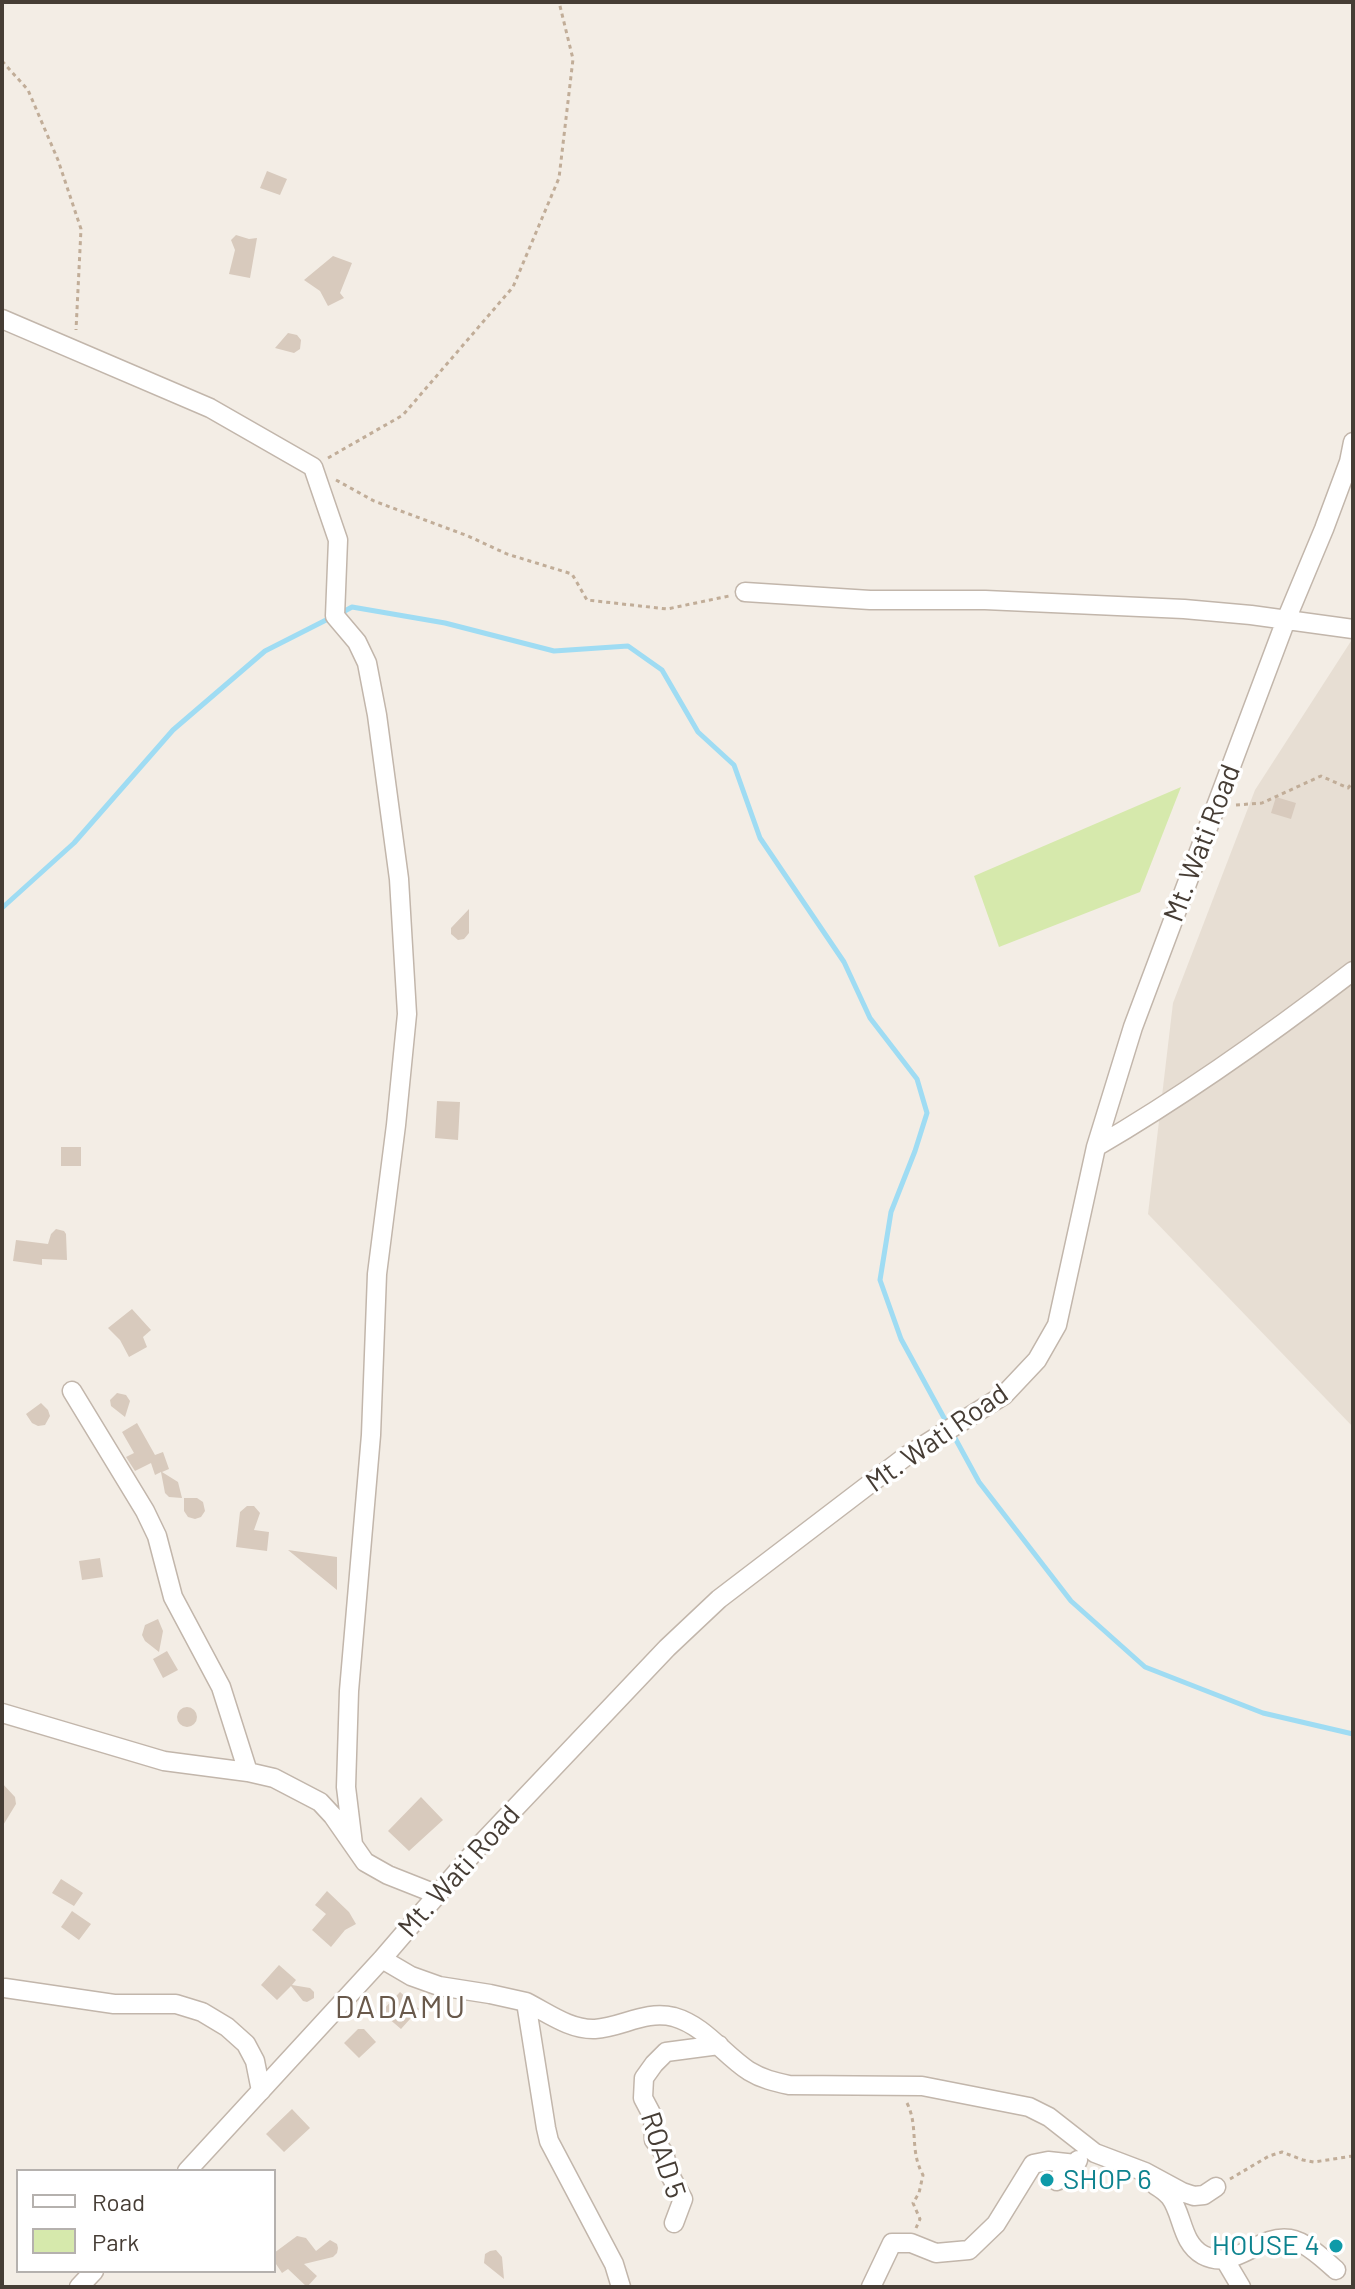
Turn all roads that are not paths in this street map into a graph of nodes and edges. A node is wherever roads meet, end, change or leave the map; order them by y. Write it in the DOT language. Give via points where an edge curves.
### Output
graph roads {
  1 [pos="2,319"];
  2 [pos="1353,442"];
  3 [pos="745,592"];
  4 [pos="1286,620"];
  5 [pos="1353,629"];
  6 [pos="1353,971"];
  7 [pos="1096,1147"];
  8 [pos="72,1391"];
  9 [pos="2,1713"];
  10 [pos="248,1772"];
  11 [pos="353,1844"];
  12 [pos="436,1894"];
  13 [pos="382,1959"];
  14 [pos="5,1988"];
  15 [pos="526,2002"];
  16 [pos="719,2045"];
  17 [pos="261,2091"];
  18 [pos="1080,2155"];
  19 [pos="1106,2157"];
  20 [pos="189,2169"];
  21 [pos="1057,2181"];
  22 [pos="1216,2187"];
  23 [pos="674,2223"];
  24 [pos="1225,2260"];
  25 [pos="1336,2270"];
  26 [pos="621,2287"];
  27 [pos="871,2287"];
  28 [pos="1241,2287"];
  1 -- 11 [label="street" via="210,408 313,467 338,540 335,616 367,663 399,879 407,1014 379,1250 371,1435 349,1691 346,1787"];
  2 -- 4 [label="street, Mt. Wati Road"];
  3 -- 4 [label="street" via="1097,605"];
  4 -- 5 [label="street"];
  4 -- 7 [label="street, Mt. Wati Road" via="1139,1012"];
  6 -- 7 [label="street" via="1233,1060"];
  7 -- 12 [label="street, Mt. Wati Road" via="1057,1325 1037,1360 1004,1395 905,1457 719,1599"];
  8 -- 10 [label="street" via="157,1536 173,1597 221,1687"];
  9 -- 10 [label="street" via="164,1761"];
  10 -- 11 [label="street" via="274,1778 320,1802"];
  11 -- 12 [label="street" via="365,1862"];
  12 -- 13 [label="street, Mt. Wati Road"];
  13 -- 15 [label="street" via="439,1986"];
  13 -- 17 [label="street, Mt. Wati Road"];
  14 -- 17 [label="street" via="114,2004 176,2004 202,2012 246,2044"];
  15 -- 16 [label="street" via="579,2028 611,2027 644,2016 675,2018"];
  15 -- 26 [label="street" via="549,2141"];
  16 -- 18 [label="street" via="768,2081 938,2088 1039,2111"];
  16 -- 23 [label="street, ROAD 5" via="666,2052 644,2078 643,2098 653,2117 654,2140 683,2199"];
  17 -- 20 [label="street, Mt. Wati Road"];
  18 -- 19 [label="street"];
  18 -- 21 [label="street"];
  18 -- 27 [label="street" via="1033,2164 996,2224 969,2250 936,2253 911,2243 892,2243"];
  19 -- 22 [label="street" via="1194,2196"];
  19 -- 24 [label="street" via="1127,2176 1142,2176 1162,2190 1171,2198 1191,2246"];
  24 -- 25 [label="street" via="1272,2240 1292,2239"];
  24 -- 28 [label="street"];
}
